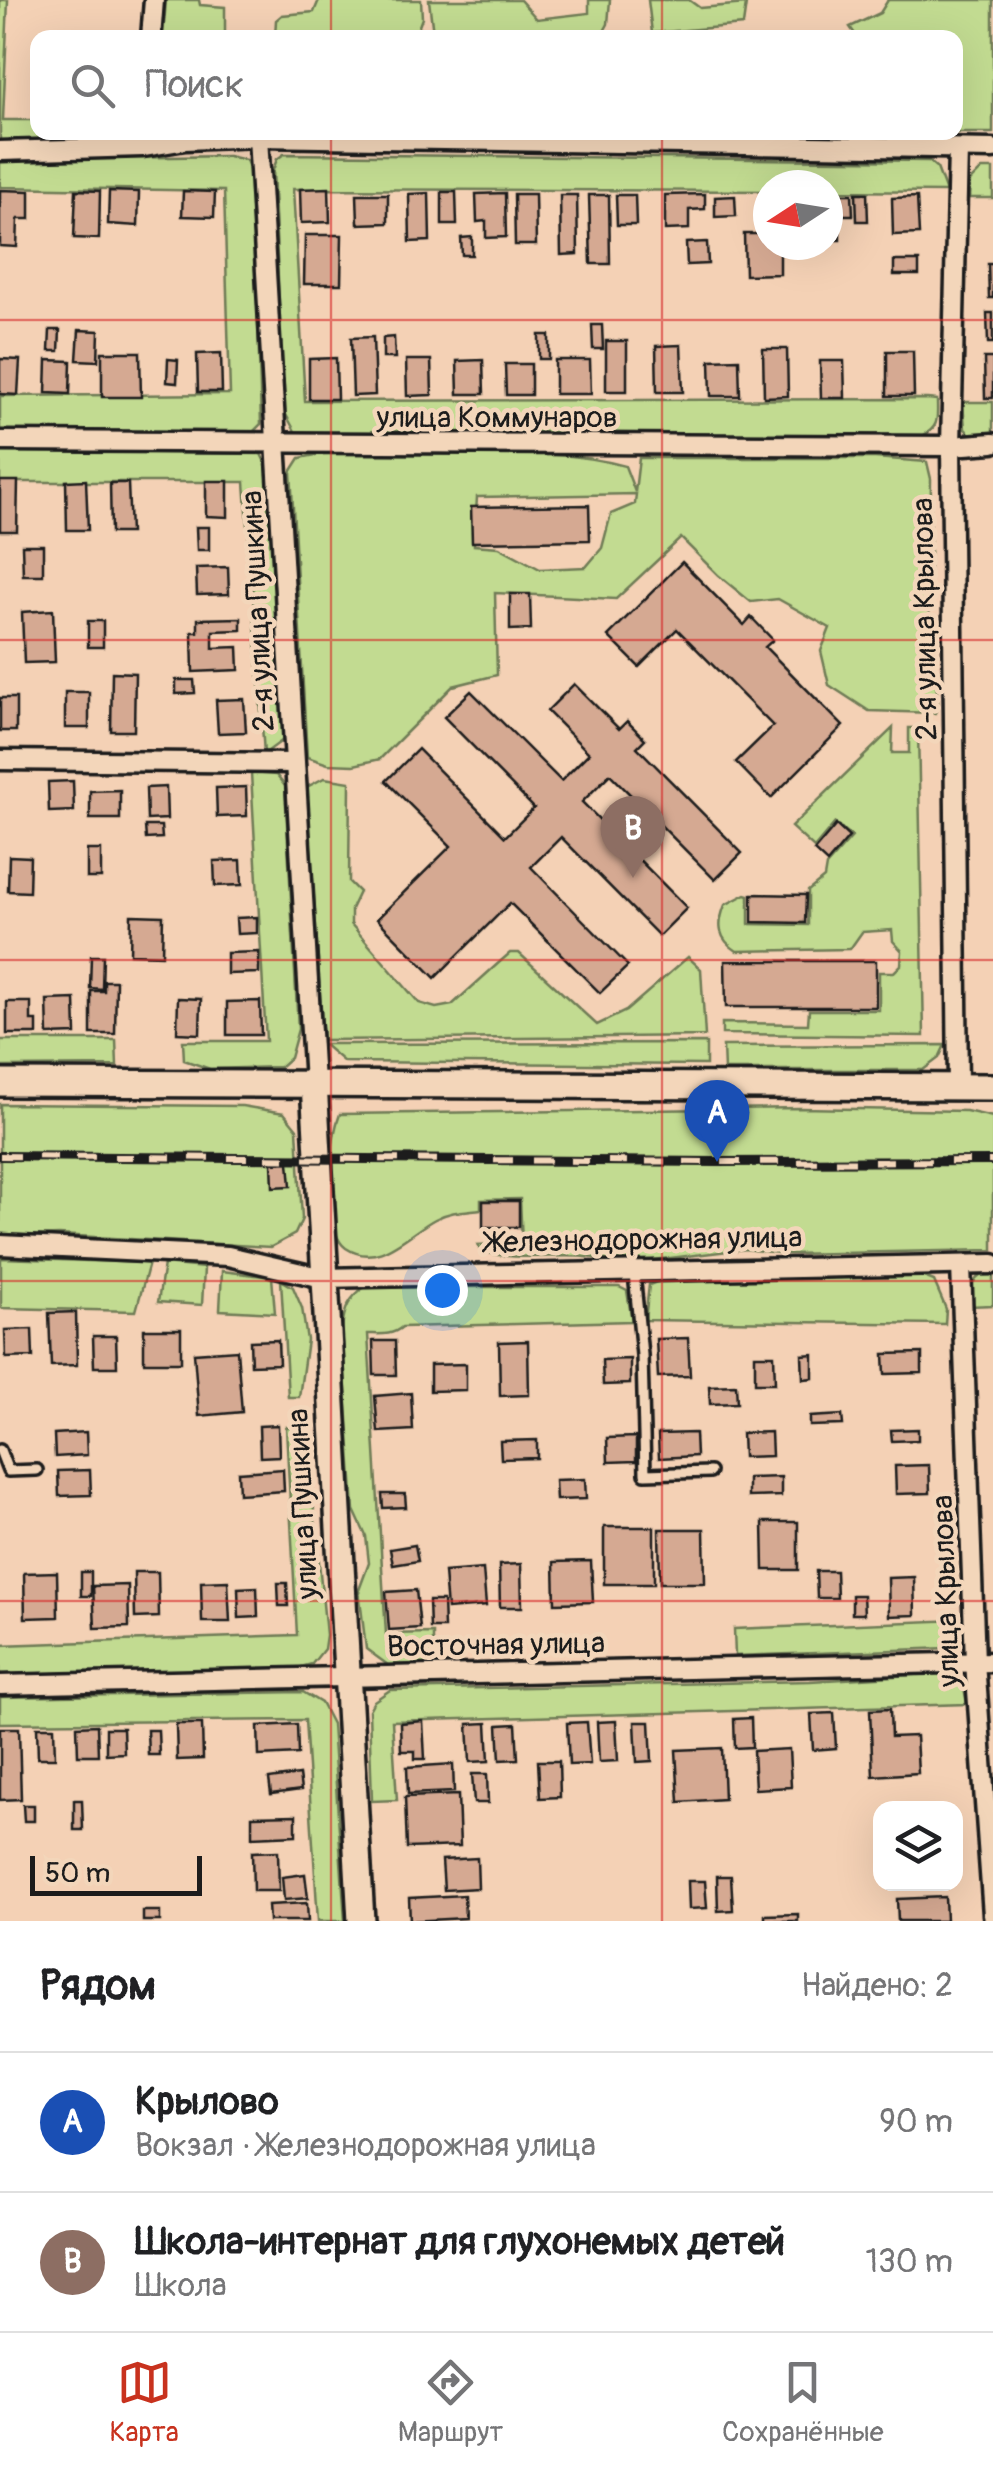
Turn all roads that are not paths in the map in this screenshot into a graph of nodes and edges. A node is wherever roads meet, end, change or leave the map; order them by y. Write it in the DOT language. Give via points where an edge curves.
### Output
graph roads {
  1 [pos="154,0"];
  2 [pos="152,30"];
  3 [pos="144,140"];
  4 [pos="185,140"];
  5 [pos="258,140"];
  6 [pos="433,140"];
  7 [pos="958,149"];
  8 [pos="993,149"];
  9 [pos="0,151"];
  10 [pos="0,441"];
  11 [pos="993,443"];
  12 [pos="277,444"];
  13 [pos="951,446"];
  14 [pos="0,760"];
  15 [pos="294,763"];
  16 [pos="0,1083"];
  17 [pos="314,1083"];
  18 [pos="993,1087"];
  19 [pos="958,1088"];
  20 [pos="0,1244"];
  21 [pos="993,1264"];
  22 [pos="961,1266"];
  23 [pos="634,1273"];
  24 [pos="323,1278"];
  25 [pos="0,1450"];
  26 [pos="37,1470"];
  27 [pos="710,1472"];
  28 [pos="984,1662"];
  29 [pos="345,1676"];
  30 [pos="0,1685"];
  31 [pos="993,1915"];
  32 [pos="361,1921"];
  1 -- 2 [label="street"];
  3 -- 4 [label="street"];
  3 -- 9 [label="street"];
  5 -- 12 [label="street, 2-я улица Пушкина"];
  6 -- 7 [label="street"];
  7 -- 8 [label="street"];
  7 -- 13 [label="street, 2-я улица Крылова"];
  10 -- 12 [label="street, улица Коммунаров"];
  11 -- 13 [label="street, улица Коммунаров"];
  12 -- 13 [label="street, улица Коммунаров"];
  12 -- 15 [label="street, 2-я улица Пушкина"];
  13 -- 19 [label="street, 2-я улица Крылова"];
  14 -- 15 [label="street"];
  15 -- 17 [label="street, 2-я улица Пушкина"];
  16 -- 17 [label="main road"];
  17 -- 19 [label="main road"];
  17 -- 24 [label="main road, улица Пушкина"];
  18 -- 19 [label="main road"];
  20 -- 24 [label="street, Железнодорожная улица" via="228,1256"];
  21 -- 22 [label="street, Железнодорожная улица"];
  22 -- 23 [label="street, Железнодорожная улица"];
  22 -- 28 [label="street, улица Крылова"];
  23 -- 24 [label="street, Железнодорожная улица"];
  23 -- 27 [label="lane" via="646,1474"];
  24 -- 29 [label="main road, улица Пушкина"];
  25 -- 26 [label="lane" via="8,1471"];
  28 -- 29 [label="street, Восточная улица"];
  28 -- 31 [label="street, улица Крылова"];
  29 -- 30 [label="street, Восточная улица"];
  29 -- 32 [label="main road, улица Пушкина"];
}
